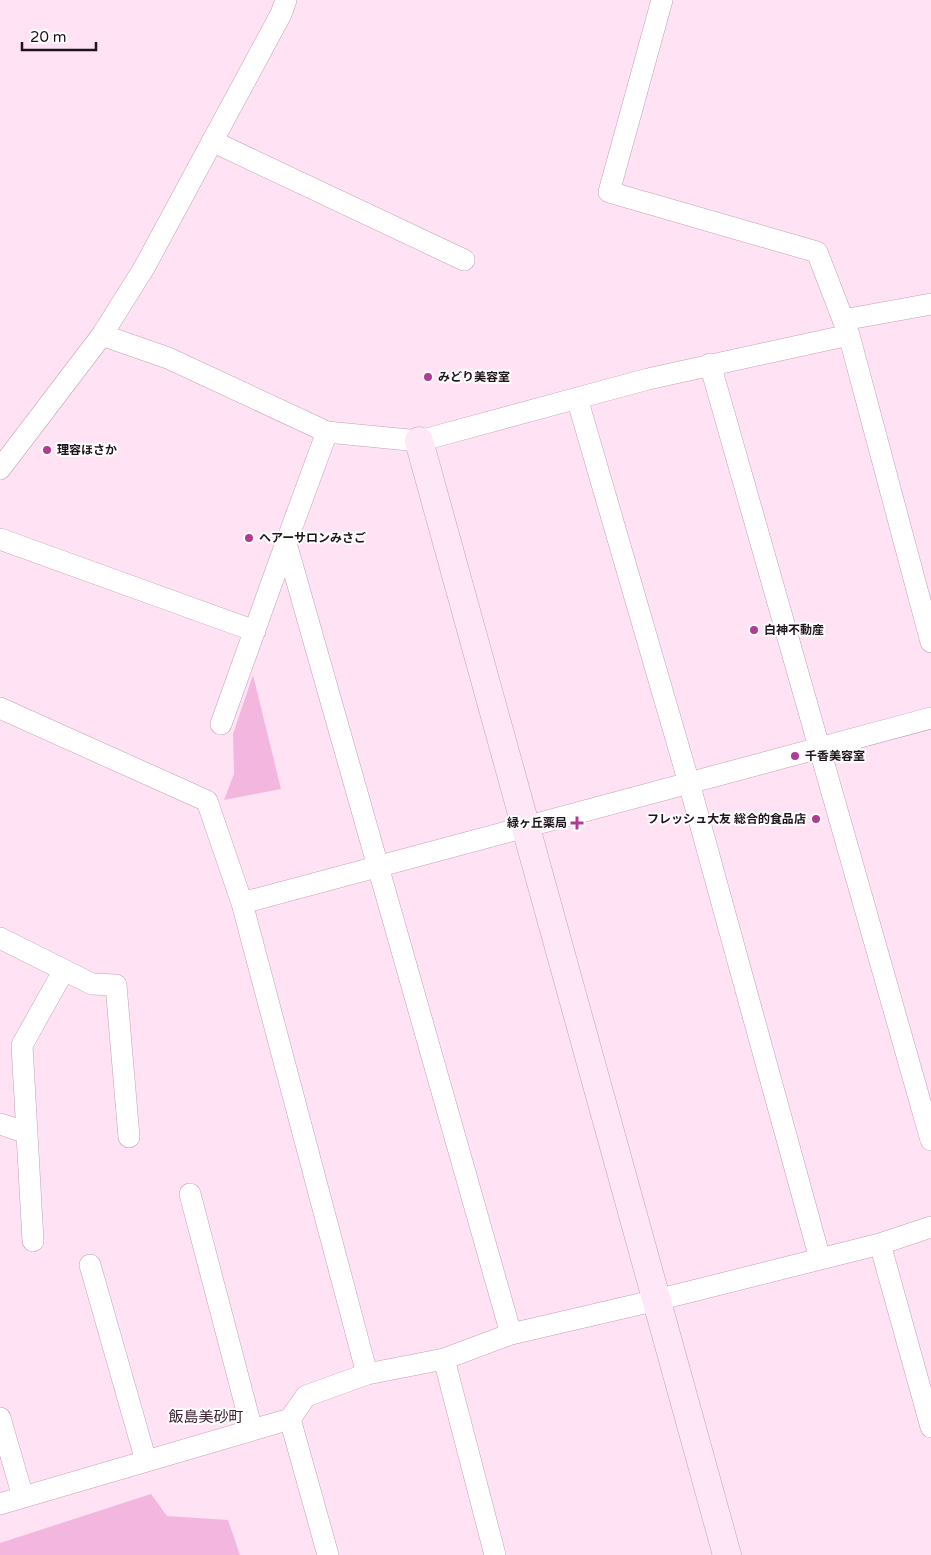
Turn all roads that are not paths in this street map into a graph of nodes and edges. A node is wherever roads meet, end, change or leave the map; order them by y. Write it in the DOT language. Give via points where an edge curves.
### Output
graph roads {
  1 [pos="286,0"];
  2 [pos="662,0"];
  3 [pos="212,141"];
  4 [pos="464,260"];
  5 [pos="931,304"];
  6 [pos="846,328"];
  7 [pos="102,335"];
  8 [pos="710,364"];
  9 [pos="577,398"];
  10 [pos="327,432"];
  11 [pos="420,442"];
  12 [pos="0,469"];
  13 [pos="0,539"];
  14 [pos="286,543"];
  15 [pos="255,631"];
  16 [pos="931,642"];
  17 [pos="0,708"];
  18 [pos="931,718"];
  19 [pos="221,724"];
  20 [pos="820,748"];
  21 [pos="689,783"];
  22 [pos="526,827"];
  23 [pos="379,866"];
  24 [pos="242,903"];
  25 [pos="0,938"];
  26 [pos="64,970"];
  27 [pos="0,1124"];
  28 [pos="27,1133"];
  29 [pos="129,1137"];
  30 [pos="931,1140"];
  31 [pos="190,1194"];
  32 [pos="931,1227"];
  33 [pos="33,1241"];
  34 [pos="880,1244"];
  35 [pos="820,1258"];
  36 [pos="90,1265"];
  37 [pos="657,1300"];
  38 [pos="511,1334"];
  39 [pos="444,1359"];
  40 [pos="367,1374"];
  41 [pos="0,1418"];
  42 [pos="290,1419"];
  43 [pos="931,1427"];
  44 [pos="252,1430"];
  45 [pos="146,1461"];
  46 [pos="23,1497"];
  47 [pos="0,1504"];
  48 [pos="328,1555"];
  49 [pos="495,1555"];
  50 [pos="727,1555"];
  1 -- 3 [label="street"];
  2 -- 6 [label="street" via="609,192 817,252"];
  3 -- 4 [label="street"];
  3 -- 7 [label="street" via="144,268"];
  5 -- 6 [label="street"];
  6 -- 8 [label="street"];
  6 -- 16 [label="street"];
  7 -- 10 [label="street" via="168,358"];
  7 -- 12 [label="street"];
  8 -- 9 [label="street"];
  8 -- 20 [label="street"];
  9 -- 11 [label="street"];
  9 -- 21 [label="street"];
  10 -- 11 [label="street"];
  10 -- 14 [label="street"];
  11 -- 22 [label="street"];
  13 -- 15 [label="street"];
  14 -- 15 [label="street"];
  14 -- 23 [label="street"];
  15 -- 19 [label="street"];
  17 -- 24 [label="street" via="207,801"];
  18 -- 20 [label="street"];
  20 -- 21 [label="street"];
  20 -- 30 [label="street"];
  21 -- 22 [label="street"];
  21 -- 35 [label="street"];
  22 -- 23 [label="street"];
  22 -- 37 [label="street"];
  23 -- 24 [label="street"];
  23 -- 38 [label="street"];
  24 -- 40 [label="street"];
  25 -- 26 [label="street"];
  26 -- 28 [label="street" via="22,1045"];
  26 -- 29 [label="street" via="92,984 116,985"];
  27 -- 28 [label="street"];
  28 -- 33 [label="street"];
  31 -- 44 [label="street"];
  32 -- 34 [label="street"];
  34 -- 35 [label="street"];
  34 -- 43 [label="street"];
  35 -- 37 [label="street"];
  36 -- 45 [label="street"];
  37 -- 38 [label="street"];
  37 -- 50 [label="street"];
  38 -- 39 [label="street"];
  39 -- 40 [label="street"];
  39 -- 49 [label="street"];
  40 -- 42 [label="street" via="306,1396"];
  41 -- 46 [label="street"];
  42 -- 44 [label="street"];
  42 -- 48 [label="street"];
  44 -- 45 [label="street"];
  45 -- 46 [label="street"];
  46 -- 47 [label="street"];
}
